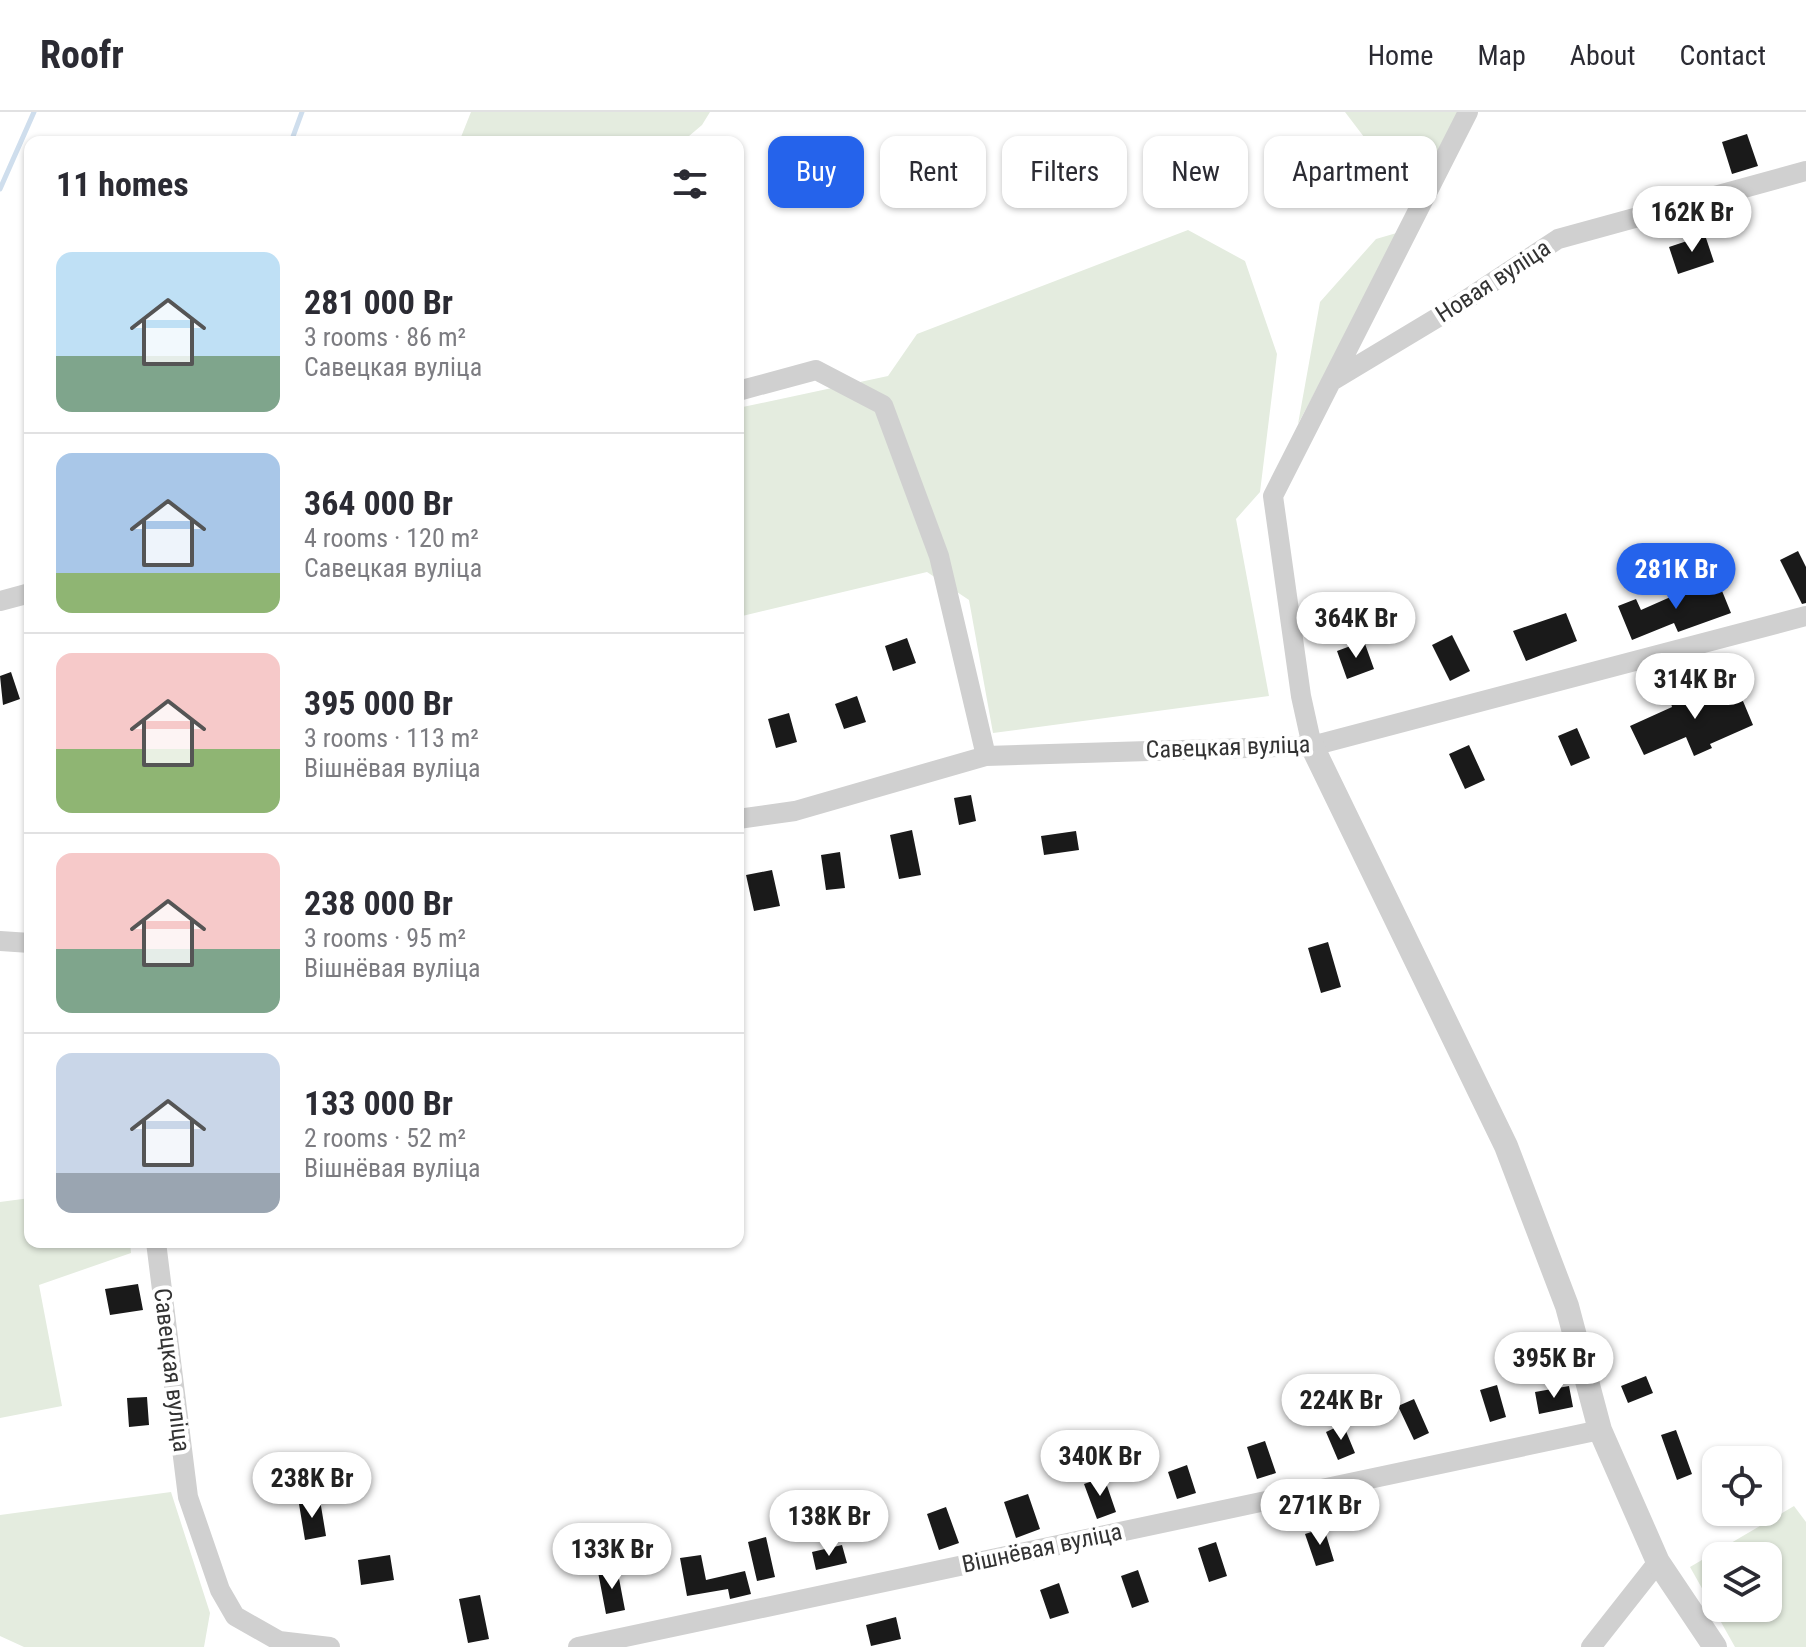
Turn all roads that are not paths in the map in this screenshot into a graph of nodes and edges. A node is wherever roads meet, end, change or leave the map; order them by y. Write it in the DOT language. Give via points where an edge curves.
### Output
graph roads {
  1 [pos="1468,112"];
  2 [pos="1806,171"];
  3 [pos="1332,381"];
  4 [pos="744,389"];
  5 [pos="24,595"];
  6 [pos="0,601"];
  7 [pos="1806,616"];
  8 [pos="1312,746"];
  9 [pos="986,756"];
  10 [pos="744,818"];
  11 [pos="0,941"];
  12 [pos="24,943"];
  13 [pos="157,1248"];
  14 [pos="1600,1430"];
  15 [pos="1658,1562"];
  16 [pos="330,1647"];
  17 [pos="578,1647"];
  18 [pos="1591,1647"];
  19 [pos="1715,1647"];
  1 -- 3 [label="street"];
  2 -- 3 [label="street, Новая вуліца" via="1558,239"];
  3 -- 8 [label="street" via="1273,496"];
  4 -- 9 [label="street" via="816,370 883,405 939,556"];
  5 -- 6 [label="street"];
  7 -- 8 [label="street, Савецкая вуліца"];
  8 -- 9 [label="street, Савецкая вуліца"];
  8 -- 14 [label="street" via="1506,1146 1567,1306"];
  9 -- 10 [label="street, Савецкая вуліца" via="795,811"];
  11 -- 12 [label="street"];
  13 -- 16 [label="street, Савецкая вуліца" via="188,1497 220,1590 235,1616 279,1641"];
  14 -- 15 [label="street"];
  14 -- 17 [label="street, Вішнёвая вуліца"];
  15 -- 18 [label="street"];
  15 -- 19 [label="street"];
}
